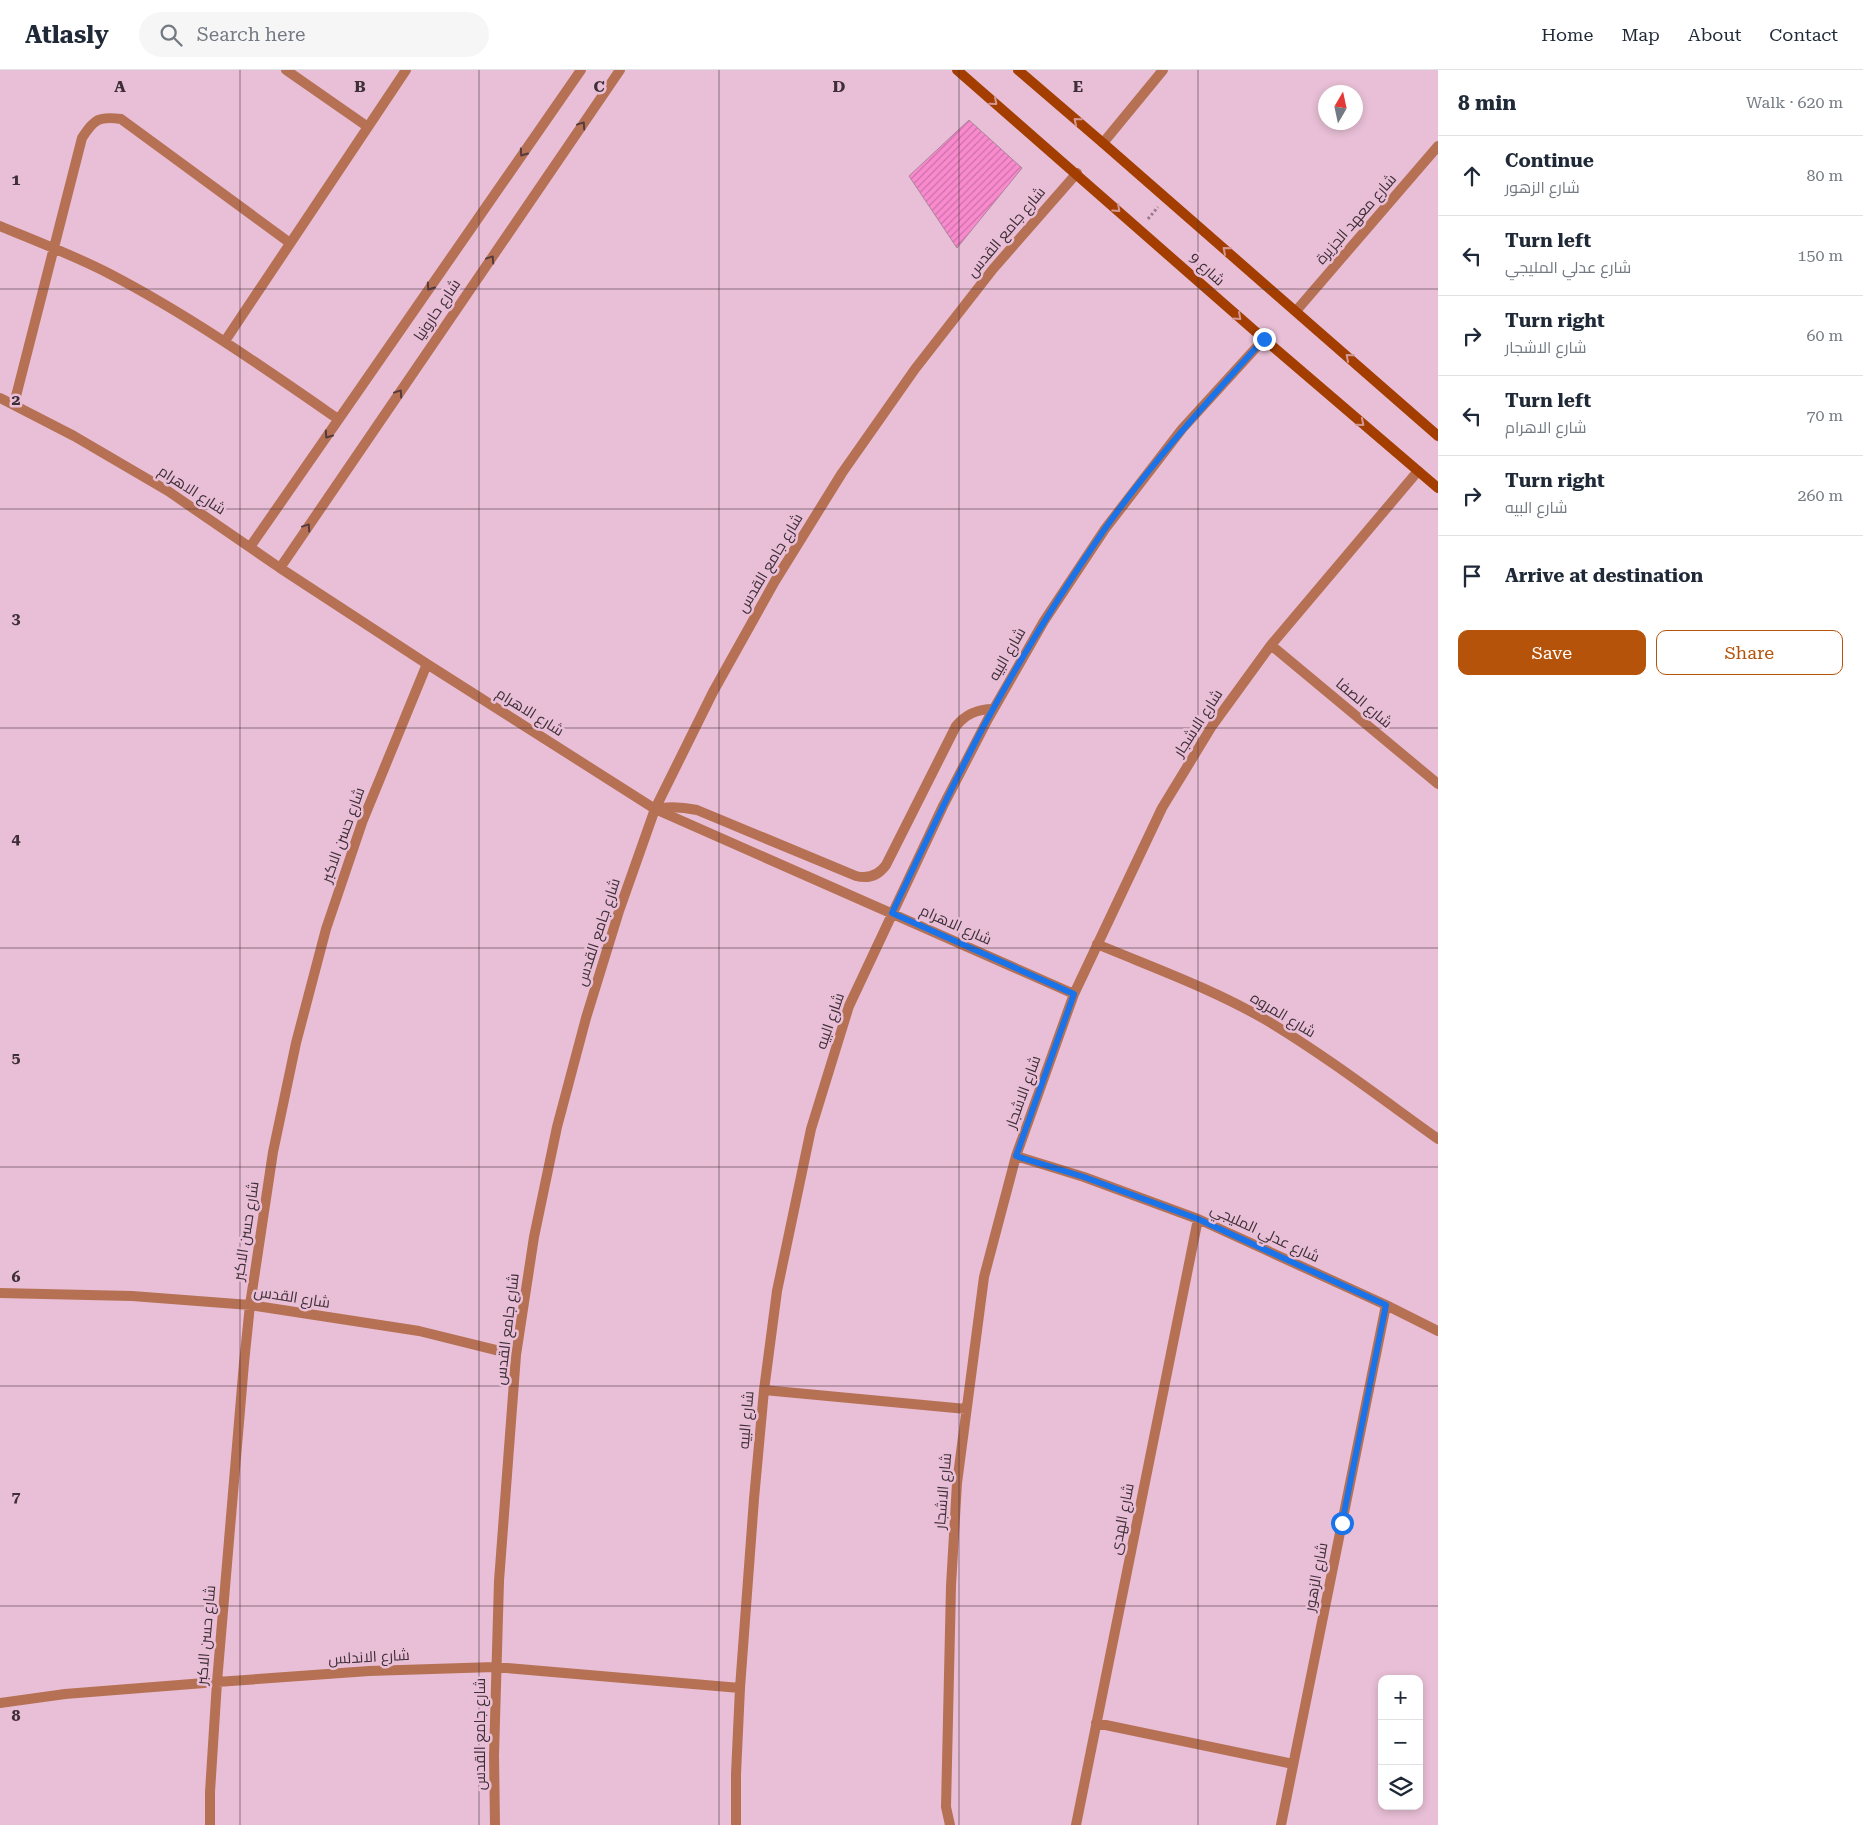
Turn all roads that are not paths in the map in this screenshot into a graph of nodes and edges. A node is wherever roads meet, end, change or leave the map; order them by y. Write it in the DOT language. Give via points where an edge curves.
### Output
graph roads {
  1 [pos="286,70"];
  2 [pos="406,70"];
  3 [pos="580,70"];
  4 [pos="620,70"];
  5 [pos="957,70"];
  6 [pos="1018,70"];
  7 [pos="1163,70"];
  8 [pos="368,127"];
  9 [pos="1103,143"];
  10 [pos="1438,146"];
  11 [pos="1077,173"];
  12 [pos="0,226"];
  13 [pos="290,243"];
  14 [pos="53,247"];
  15 [pos="1296,311"];
  16 [pos="1264,339"];
  17 [pos="225,341"];
  18 [pos="0,398"];
  19 [pos="14,404"];
  20 [pos="338,419"];
  21 [pos="1438,436"];
  22 [pos="1418,471"];
  23 [pos="1438,488"];
  24 [pos="250,547"];
  25 [pos="280,568"];
  26 [pos="1271,645"];
  27 [pos="427,664"];
  28 [pos="993,709"];
  29 [pos="1438,784"];
  30 [pos="655,809"];
  31 [pos="892,913"];
  32 [pos="1097,944"];
  33 [pos="1074,994"];
  34 [pos="1438,1139"];
  35 [pos="1016,1156"];
  36 [pos="1198,1219"];
  37 [pos="0,1293"];
  38 [pos="250,1305"];
  39 [pos="1386,1305"];
  40 [pos="1438,1331"];
  41 [pos="516,1355"];
  42 [pos="764,1390"];
  43 [pos="966,1409"];
  44 [pos="495,1667"];
  45 [pos="217,1682"];
  46 [pos="740,1688"];
  47 [pos="0,1702"];
  48 [pos="1096,1723"];
  49 [pos="1293,1764"];
  50 [pos="210,1825"];
  51 [pos="495,1825"];
  52 [pos="736,1825"];
  53 [pos="950,1825"];
  54 [pos="1076,1825"];
  55 [pos="1281,1825"];
  1 -- 8 [label="street"];
  2 -- 8 [label="street"];
  3 -- 20 [label="street, شارع حارونيا, one-way"];
  25 -- 4 [label="street, شارع حارونيا, one-way"];
  5 -- 11 [label="main road, شارع 9, one-way"];
  9 -- 6 [label="main road, شارع 9, one-way"];
  7 -- 9 [label="street"];
  8 -- 13 [label="street"];
  15 -- 9 [label="main road, شارع 9, one-way"];
  10 -- 15 [label="street, شارع معهد الجزيرة"];
  11 -- 16 [label="main road, شارع 9, one-way"];
  11 -- 30 [label="street, شارع جامع القدس" via="981,284 915,369 842,473 760,606"];
  12 -- 14 [label="street"];
  13 -- 14 [label="street" via="121,119 105,116 91,124 82,138"];
  13 -- 17 [label="street"];
  14 -- 17 [label="street" via="108,272"];
  14 -- 19 [label="street"];
  21 -- 15 [label="main road, شارع 9, one-way"];
  16 -- 22 [label="main road, شارع 9, one-way"];
  16 -- 28 [label="street, شارع البيه" via="1182,430 1105,529 1044,621"];
  17 -- 20 [label="street"];
  18 -- 19 [label="street, شارع الاهرام"];
  19 -- 24 [label="street, شارع الاهرام" via="129,467"];
  20 -- 24 [label="street, شارع حارونيا, one-way"];
  22 -- 23 [label="main road, شارع 9"];
  22 -- 26 [label="street, شارع الاشجار"];
  24 -- 25 [label="street, شارع الاهرام"];
  25 -- 27 [label="street, شارع الاهرام"];
  26 -- 29 [label="street, شارع الصفا"];
  26 -- 32 [label="street, شارع الاشجار" via="1212,726 1162,808"];
  27 -- 30 [label="street, شارع الاهرام"];
  27 -- 38 [label="street, شارع حسن الاكبر" via="362,820 326,929 296,1043 273,1152"];
  28 -- 30 [label="street" via="968,714 956,726 886,865 872,877 856,876 697,810 669,806"];
  28 -- 31 [label="street, شارع البيه" via="942,806"];
  30 -- 31 [label="street, شارع الاهرام"];
  30 -- 41 [label="street, شارع جامع القدس" via="586,1018 557,1127 534,1237"];
  31 -- 33 [label="street, شارع الاهرام"];
  31 -- 42 [label="street, شارع البيه" via="850,1006 811,1129 778,1291"];
  32 -- 33 [label="street, شارع الاشجار"];
  32 -- 34 [label="street, شارع المروه" via="1211,991 1266,1020"];
  33 -- 35 [label="street, شارع الاشجار"];
  35 -- 36 [label="street, شارع عدلي المليجي"];
  35 -- 43 [label="street, شارع الاشجار" via="984,1277"];
  36 -- 39 [label="street, شارع عدلي المليجي"];
  36 -- 48 [label="street, شارع الهدى"];
  37 -- 38 [label="street, شارع القدس" via="132,1296"];
  38 -- 41 [label="street, شارع القدس" via="419,1331"];
  38 -- 45 [label="street, شارع حسن الاكبر"];
  39 -- 40 [label="street, شارع عدلي المليجي"];
  39 -- 49 [label="street, شارع الزهور"];
  41 -- 44 [label="street, شارع جامع القدس"];
  42 -- 43 [label="street"];
  42 -- 46 [label="street, شارع البيه"];
  43 -- 53 [label="street, شارع الاشجار" via="957,1483 951,1586 946,1807"];
  44 -- 45 [label="street, شارع الاندلس" via="369,1671"];
  44 -- 46 [label="street, شارع الاندلس"];
  44 -- 51 [label="street, شارع جامع القدس"];
  45 -- 47 [label="street, شارع الاندلس"];
  45 -- 50 [label="street, شارع حسن الاكبر"];
  46 -- 52 [label="street, شارع البيه"];
  48 -- 49 [label="street"];
  48 -- 54 [label="street, شارع الهدى"];
  49 -- 55 [label="street, شارع الزهور"];
}
